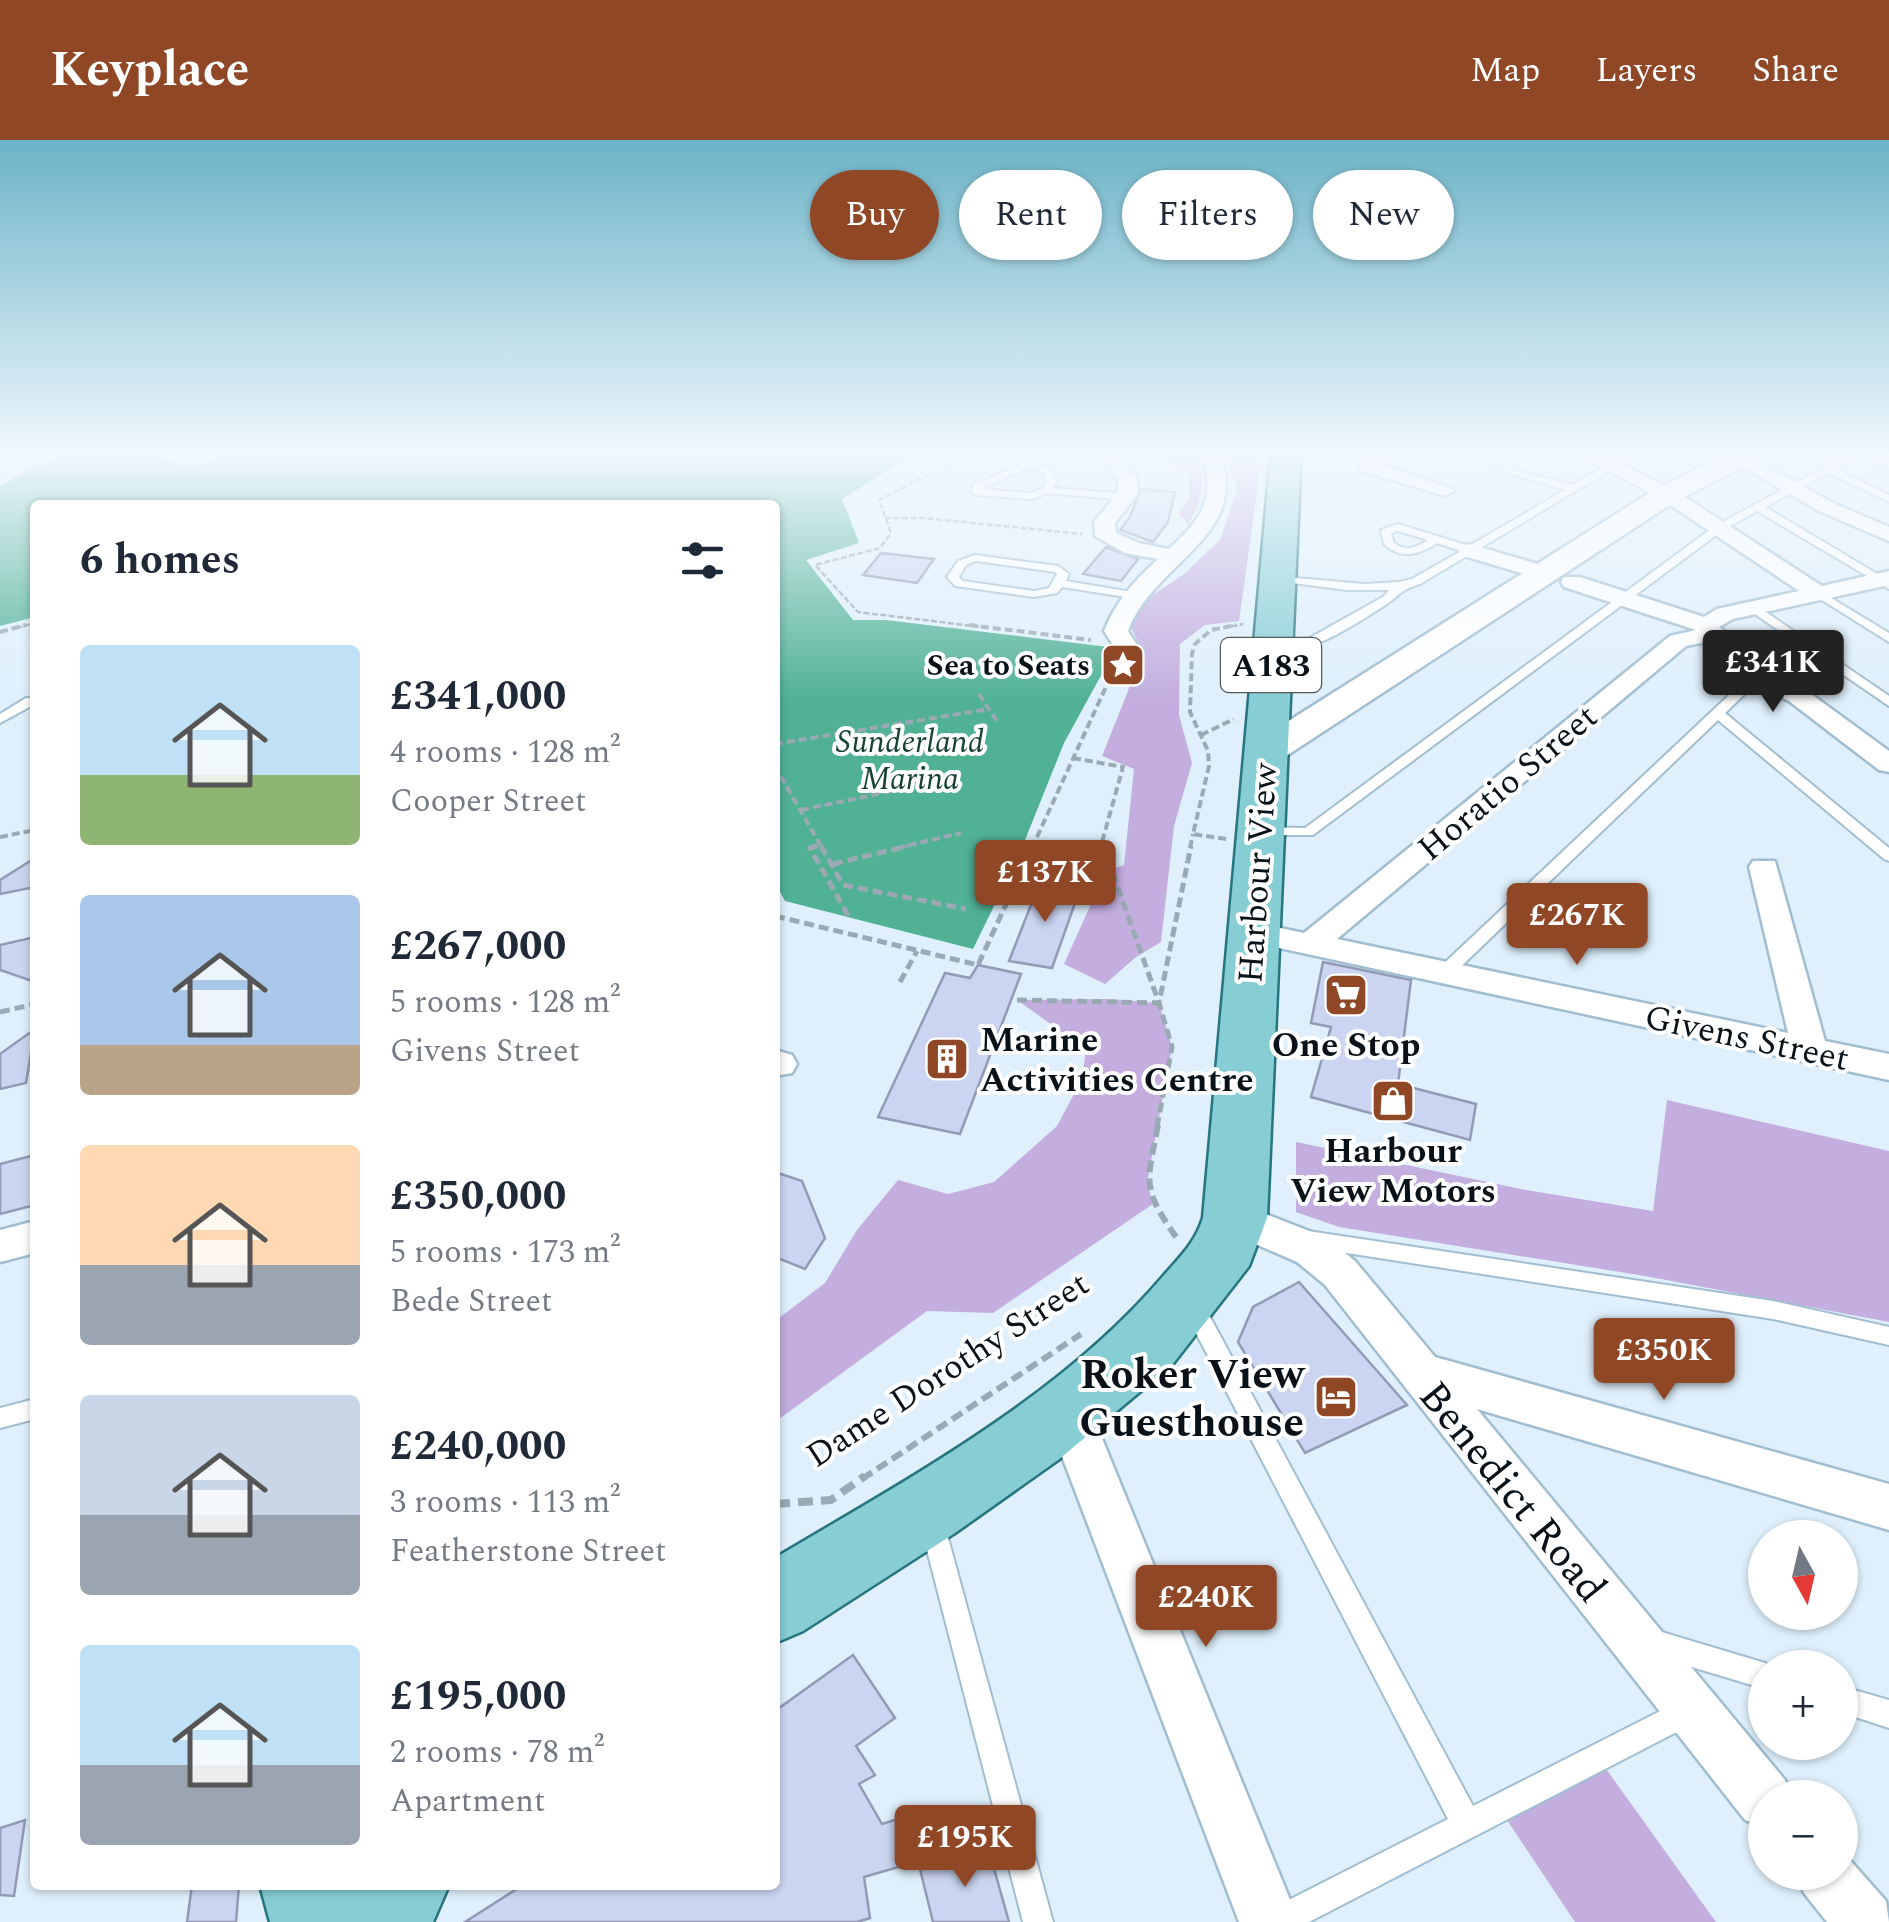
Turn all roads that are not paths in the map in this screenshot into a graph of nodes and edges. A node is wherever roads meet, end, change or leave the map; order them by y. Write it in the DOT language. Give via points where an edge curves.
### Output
graph roads {
  1 [pos="1106,535"];
  2 [pos="1192,535"];
  3 [pos="1280,535"];
  4 [pos="1493,535"];
  5 [pos="1614,535"];
  6 [pos="1710,535"];
  7 [pos="1730,535"];
  8 [pos="1806,535"];
  9 [pos="1436,539"];
  10 [pos="1469,550"];
  11 [pos="1174,556"];
  12 [pos="1277,578"];
  13 [pos="1558,578"];
  14 [pos="1886,581"];
  15 [pos="1059,583"];
  16 [pos="1399,588"];
  17 [pos="1818,593"];
  18 [pos="1132,595"];
  19 [pos="1627,600"];
  20 [pos="1753,608"];
  21 [pos="1708,630"];
  22 [pos="1259,638"];
  23 [pos="1889,638"];
  24 [pos="1125,644"];
  25 [pos="1766,681"];
  26 [pos="30,701"];
  27 [pos="1889,702"];
  28 [pos="1718,714"];
  29 [pos="0,719"];
  30 [pos="1247,735"];
  31 [pos="1889,764"];
  32 [pos="1246,836"];
  33 [pos="1889,856"];
  34 [pos="1764,867"];
  35 [pos="1252,932"];
  36 [pos="1311,944"];
  37 [pos="1444,972"];
  38 [pos="1810,1050"];
  39 [pos="1889,1067"];
  40 [pos="30,1238"];
  41 [pos="1205,1242"];
  42 [pos="0,1246"];
  43 [pos="1889,1336"];
  44 [pos="1418,1372"];
  45 [pos="30,1409"];
  46 [pos="1067,1409"];
  47 [pos="0,1418"];
  48 [pos="1889,1507"];
  49 [pos="928,1508"];
  50 [pos="780,1599"];
  51 [pos="1631,1636"];
  52 [pos="1748,1671"];
  53 [pos="1858,1705"];
  54 [pos="1691,1710"];
  55 [pos="1889,1714"];
  56 [pos="1749,1780"];
  57 [pos="1466,1823"];
  58 [pos="1839,1890"];
  59 [pos="1038,1922"];
  60 [pos="1269,1922"];
  61 [pos="1278,1922"];
  62 [pos="1865,1922"];
  1 -- 11 [label="street"];
  2 -- 11 [label="street"];
  3 -- 12 [label="main road, A183"];
  4 -- 10 [label="lane"];
  5 -- 13 [label="street"];
  6 -- 19 [label="lane"];
  7 -- 17 [label="street"];
  8 -- 14 [label="lane"];
  9 -- 10 [label="lane"];
  10 -- 13 [label="street"];
  10 -- 16 [label="lane"];
  11 -- 18 [label="street"];
  12 -- 16 [label="lane"];
  12 -- 22 [label="main road, Harbour View / A183"];
  13 -- 19 [label="street"];
  13 -- 30 [label="street"];
  14 -- 17 [label="street, Horatio Street"];
  15 -- 15 [label="lane" via="1034,594 958,584 952,577 975,558 1058,569 1064,574"];
  15 -- 18 [label="lane"];
  16 -- 22 [label="lane" via="1298,650"];
  17 -- 20 [label="street, Horatio Street"];
  17 -- 23 [label="lane"];
  18 -- 24 [label="street" via="1116,631"];
  19 -- 21 [label="street"];
  19 -- 32 [label="lane" via="1308,832"];
  20 -- 21 [label="street, Horatio Street" via="1724,614"];
  20 -- 27 [label="lane"];
  21 -- 25 [label="street"];
  21 -- 36 [label="street, Horatio Street" via="1678,641"];
  22 -- 30 [label="main road, Harbour View / A183"];
  25 -- 28 [label="lane" via="1748,684"];
  25 -- 31 [label="street" via="1798,696"];
  26 -- 29 [label="lane"];
  28 -- 33 [label="lane"];
  28 -- 37 [label="lane"];
  30 -- 32 [label="main road, Harbour View / A183"];
  32 -- 35 [label="main road, Harbour View / A183"];
  34 -- 38 [label="street"];
  35 -- 36 [label="street, Givens Street"];
  35 -- 41 [label="main road, Harbour View / A183"];
  36 -- 37 [label="street, Givens Street"];
  37 -- 38 [label="street, Givens Street"];
  38 -- 39 [label="street, Givens Street"];
  40 -- 42 [label="street"];
  41 -- 43 [label="lane" via="1347,1242 1773,1310"];
  41 -- 44 [label="street, Benedict Road" via="1312,1250 1340,1273"];
  41 -- 46 [label="main road" via="1148,1344"];
  41 -- 57 [label="lane"];
  44 -- 48 [label="street"];
  44 -- 51 [label="street, Benedict Road"];
  45 -- 47 [label="lane"];
  46 -- 49 [label="main road"];
  46 -- 60 [label="street"];
  49 -- 50 [label="main road"];
  49 -- 59 [label="lane"];
  51 -- 52 [label="lane"];
  51 -- 54 [label="street, Benedict Road"];
  53 -- 55 [label="lane"];
  54 -- 56 [label="street, Benedict Road"];
  54 -- 57 [label="lane"];
  57 -- 61 [label="lane"];
  58 -- 62 [label="street"];
}
